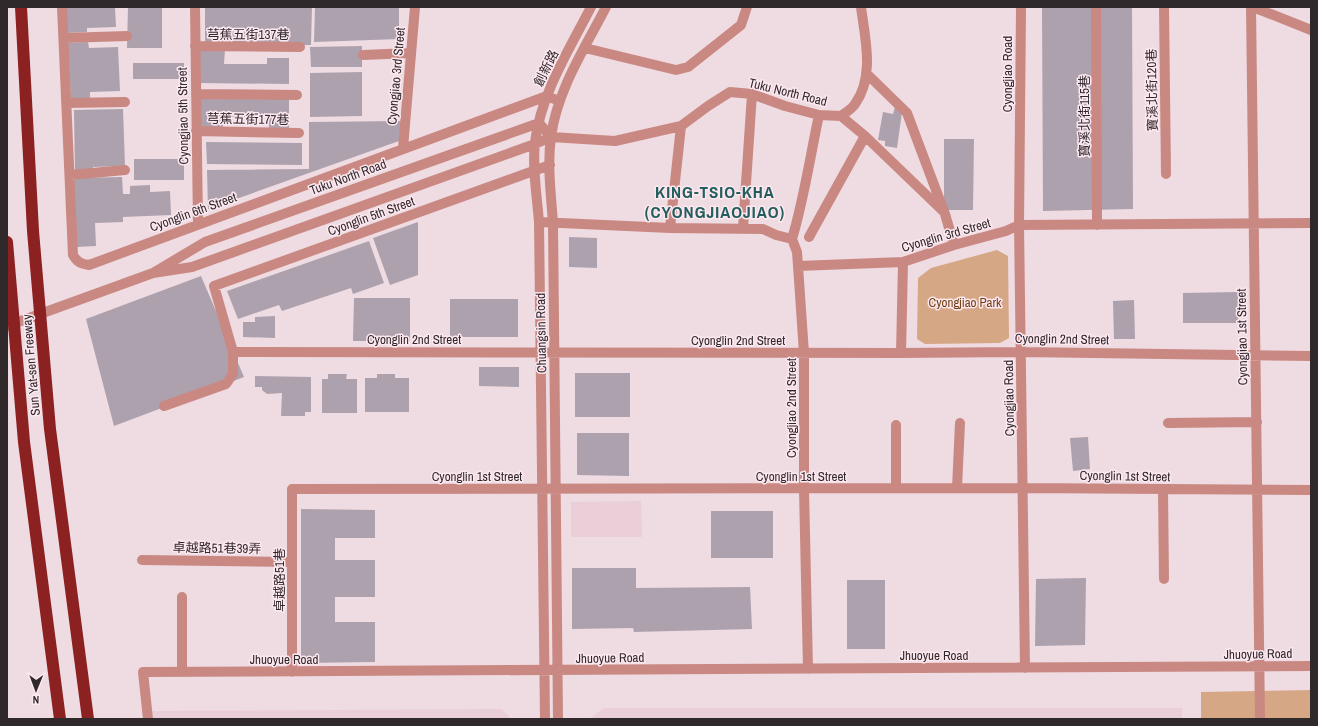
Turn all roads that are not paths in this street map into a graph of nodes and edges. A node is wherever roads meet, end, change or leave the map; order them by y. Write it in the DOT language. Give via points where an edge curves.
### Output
graph roads {
  1 [pos="21,7"];
  2 [pos="62,7"];
  3 [pos="195,7"];
  4 [pos="415,7"];
  5 [pos="591,7"];
  6 [pos="606,7"];
  7 [pos="747,7"];
  8 [pos="861,7"];
  9 [pos="1021,7"];
  10 [pos="1096,7"];
  11 [pos="1164,7"];
  12 [pos="1252,7"];
  13 [pos="1311,30"];
  14 [pos="127,36"];
  15 [pos="64,38"];
  16 [pos="196,46"];
  17 [pos="300,47"];
  18 [pos="585,48"];
  19 [pos="411,53"];
  20 [pos="363,55"];
  21 [pos="866,73"];
  22 [pos="196,94"];
  23 [pos="752,94"];
  24 [pos="297,95"];
  25 [pos="546,96"];
  26 [pos="559,101"];
  27 [pos="125,102"];
  28 [pos="67,103"];
  29 [pos="819,115"];
  30 [pos="841,116"];
  31 [pos="539,122"];
  32 [pos="681,126"];
  33 [pos="196,131"];
  34 [pos="300,133"];
  35 [pos="551,136"];
  36 [pos="865,136"];
  37 [pos="535,144"];
  38 [pos="403,148"];
  39 [pos="550,165"];
  40 [pos="125,170"];
  41 [pos="536,170"];
  42 [pos="1166,174"];
  43 [pos="70,175"];
  44 [pos="946,214"];
  45 [pos="539,222"];
  46 [pos="553,222"];
  47 [pos="1253,223"];
  48 [pos="1311,223"];
  49 [pos="198,224"];
  50 [pos="1097,224"];
  51 [pos="1019,225"];
  52 [pos="670,228"];
  53 [pos="743,228"];
  54 [pos="809,237"];
  55 [pos="792,239"];
  56 [pos="7,242"];
  57 [pos="954,245"];
  58 [pos="903,262"];
  59 [pos="798,266"];
  60 [pos="153,273"];
  61 [pos="7,326"];
  62 [pos="233,352"];
  63 [pos="541,352"];
  64 [pos="554,352"];
  65 [pos="1021,352"];
  66 [pos="804,353"];
  67 [pos="901,353"];
  68 [pos="1256,355"];
  69 [pos="1311,356"];
  70 [pos="164,406"];
  71 [pos="1257,422"];
  72 [pos="960,423"];
  73 [pos="1168,423"];
  74 [pos="896,425"];
  75 [pos="896,488"];
  76 [pos="957,488"];
  77 [pos="1024,488"];
  78 [pos="292,489"];
  79 [pos="542,489"];
  80 [pos="556,489"];
  81 [pos="804,489"];
  82 [pos="1163,490"];
  83 [pos="1258,490"];
  84 [pos="1311,490"];
  85 [pos="142,560"];
  86 [pos="292,562"];
  87 [pos="1164,579"];
  88 [pos="182,597"];
  89 [pos="1311,666"];
  90 [pos="1260,667"];
  91 [pos="1025,668"];
  92 [pos="808,669"];
  93 [pos="544,671"];
  94 [pos="557,671"];
  95 [pos="182,672"];
  96 [pos="292,672"];
  97 [pos="60,719"];
  98 [pos="88,719"];
  99 [pos="148,719"];
  100 [pos="545,719"];
  101 [pos="558,719"];
  102 [pos="1260,719"];
  1 -- 98 [label="highway, Sun Yat-sen Freeway" via="33,231 50,429"];
  2 -- 15 [label="street, Cyonglin 6th Street"];
  3 -- 16 [label="street, Cyongjiao 5th Street"];
  4 -- 19 [label="street, Cyongjiao 3rd Street"];
  5 -- 25 [label="street, 創新路"];
  6 -- 18 [label="street, Chuangsin Road"];
  7 -- 18 [label="street" via="741,25 688,67 676,70"];
  8 -- 21 [label="street, Tuku North Road" via="868,55"];
  9 -- 51 [label="street, Cyongjiao Road"];
  10 -- 50 [label="street, 寶溪北街115巷"];
  11 -- 42 [label="street, 寶溪北街120巷"];
  12 -- 13 [label="street"];
  12 -- 47 [label="street, Cyongjiao 1st Street"];
  14 -- 15 [label="street"];
  15 -- 28 [label="street, Cyonglin 6th Street"];
  16 -- 17 [label="street, 芎蕉五街137巷"];
  16 -- 22 [label="street, Cyongjiao 5th Street"];
  18 -- 26 [label="street, Chuangsin Road"];
  19 -- 20 [label="street"];
  19 -- 38 [label="street, Cyongjiao 3rd Street"];
  21 -- 30 [label="street, Tuku North Road" via="863,89 854,105"];
  21 -- 44 [label="street" via="907,113"];
  22 -- 24 [label="street"];
  22 -- 33 [label="street, Cyongjiao 5th Street"];
  23 -- 29 [label="street, Tuku North Road"];
  23 -- 32 [label="street, Tuku North Road" via="730,92"];
  23 -- 53 [label="street"];
  25 -- 26 [label="street"];
  25 -- 31 [label="street, 創新路"];
  25 -- 38 [label="street, Cyonglin 6th Street"];
  26 -- 35 [label="street, Chuangsin Road"];
  27 -- 28 [label="street"];
  28 -- 43 [label="street, Cyonglin 6th Street"];
  29 -- 30 [label="street, Tuku North Road"];
  29 -- 55 [label="street" via="801,210"];
  30 -- 36 [label="street"];
  31 -- 35 [label="street"];
  31 -- 37 [label="street, 創新路"];
  31 -- 60 [label="street, Tuku North Road" via="205,242"];
  32 -- 35 [label="street, Tuku North Road" via="615,141"];
  32 -- 52 [label="street"];
  33 -- 34 [label="street, 芎蕉五街177巷"];
  33 -- 49 [label="street, Cyongjiao 5th Street"];
  35 -- 37 [label="street, Tuku North Road"];
  35 -- 39 [label="street, Chuangsin Road"];
  36 -- 44 [label="street"];
  36 -- 54 [label="street"];
  37 -- 41 [label="street, Chuangsin Road"];
  37 -- 60 [label="street, Tuku North Road" via="192,267"];
  38 -- 49 [label="street, Cyonglin 6th Street"];
  39 -- 41 [label="street, Cyonglin 5th Street"];
  39 -- 46 [label="street, Chuangsin Road"];
  40 -- 43 [label="street"];
  41 -- 45 [label="street, Chuangsin Road"];
  41 -- 62 [label="street, Cyonglin 5th Street" via="214,286"];
  43 -- 49 [label="street, Cyonglin 6th Street" via="73,255 82,264 89,264"];
  44 -- 57 [label="street"];
  45 -- 46 [label="street"];
  45 -- 63 [label="street, Chuangsin Road"];
  46 -- 52 [label="street"];
  46 -- 64 [label="street, Chuangsin Road"];
  47 -- 48 [label="street, Cyonglin 3rd Street"];
  47 -- 50 [label="street, Cyonglin 3rd Street"];
  47 -- 68 [label="street, Cyongjiao 1st Street"];
  50 -- 51 [label="street, Cyonglin 3rd Street"];
  51 -- 57 [label="street, Cyonglin 3rd Street"];
  51 -- 65 [label="street, Cyongjiao Road"];
  52 -- 53 [label="street"];
  53 -- 55 [label="street" via="763,229"];
  55 -- 59 [label="street" via="797,252"];
  56 -- 97 [label="highway, Sun Yat-sen Freeway" via="24,442"];
  57 -- 58 [label="street, Cyonglin 3rd Street"];
  58 -- 59 [label="street, Cyonglin 3rd Street"];
  58 -- 67 [label="street"];
  59 -- 66 [label="street, Cyongjiao 2nd Street"];
  60 -- 61 [label="street, Tuku North Road"];
  62 -- 63 [label="street, Cyonglin 2nd Street"];
  62 -- 70 [label="street" via="233,374 226,384"];
  63 -- 64 [label="street, Cyonglin 2nd Street"];
  63 -- 79 [label="street, Chuangsin Road"];
  64 -- 66 [label="street, Cyonglin 2nd Street"];
  64 -- 80 [label="street, Chuangsin Road"];
  65 -- 67 [label="street, Cyonglin 2nd Street"];
  65 -- 68 [label="street, Cyonglin 2nd Street"];
  65 -- 77 [label="street, Cyongjiao Road"];
  66 -- 67 [label="street, Cyonglin 2nd Street"];
  66 -- 81 [label="street, Cyongjiao 2nd Street"];
  68 -- 69 [label="street, Cyonglin 2nd Street"];
  68 -- 71 [label="street, Cyongjiao 1st Street"];
  71 -- 73 [label="street"];
  71 -- 83 [label="street, Cyongjiao 1st Street"];
  72 -- 76 [label="street"];
  74 -- 75 [label="street"];
  75 -- 76 [label="street, Cyonglin 1st Street"];
  75 -- 81 [label="street, Cyonglin 1st Street"];
  76 -- 77 [label="street, Cyonglin 1st Street"];
  77 -- 82 [label="street, Cyonglin 1st Street"];
  77 -- 91 [label="street, Cyongjiao Road"];
  78 -- 79 [label="street, Cyonglin 1st Street"];
  78 -- 86 [label="street, 卓越路51巷"];
  79 -- 80 [label="street, Cyonglin 1st Street"];
  79 -- 93 [label="street, Chuangsin Road"];
  80 -- 81 [label="street, Cyonglin 1st Street"];
  80 -- 94 [label="street, Chuangsin Road"];
  81 -- 92 [label="street, Cyongjiao 2nd Street"];
  82 -- 83 [label="street, Cyonglin 1st Street"];
  82 -- 87 [label="street"];
  83 -- 84 [label="street, Cyonglin 1st Street"];
  83 -- 90 [label="street, Cyongjiao 1st Street"];
  85 -- 86 [label="street, 卓越路51巷39弄"];
  86 -- 96 [label="street, 卓越路51巷"];
  88 -- 95 [label="street"];
  89 -- 90 [label="street, Jhuoyue Road"];
  90 -- 91 [label="street, Jhuoyue Road"];
  90 -- 102 [label="street, Cyongjiao 1st Street"];
  91 -- 92 [label="street, Jhuoyue Road"];
  92 -- 94 [label="street, Jhuoyue Road"];
  93 -- 94 [label="street, Jhuoyue Road"];
  93 -- 96 [label="street, Jhuoyue Road"];
  93 -- 100 [label="street, Chuangsin Road"];
  94 -- 101 [label="street, Chuangsin Road"];
  95 -- 96 [label="street, Jhuoyue Road"];
  95 -- 99 [label="street, Jhuoyue Road" via="144,672"];
}
